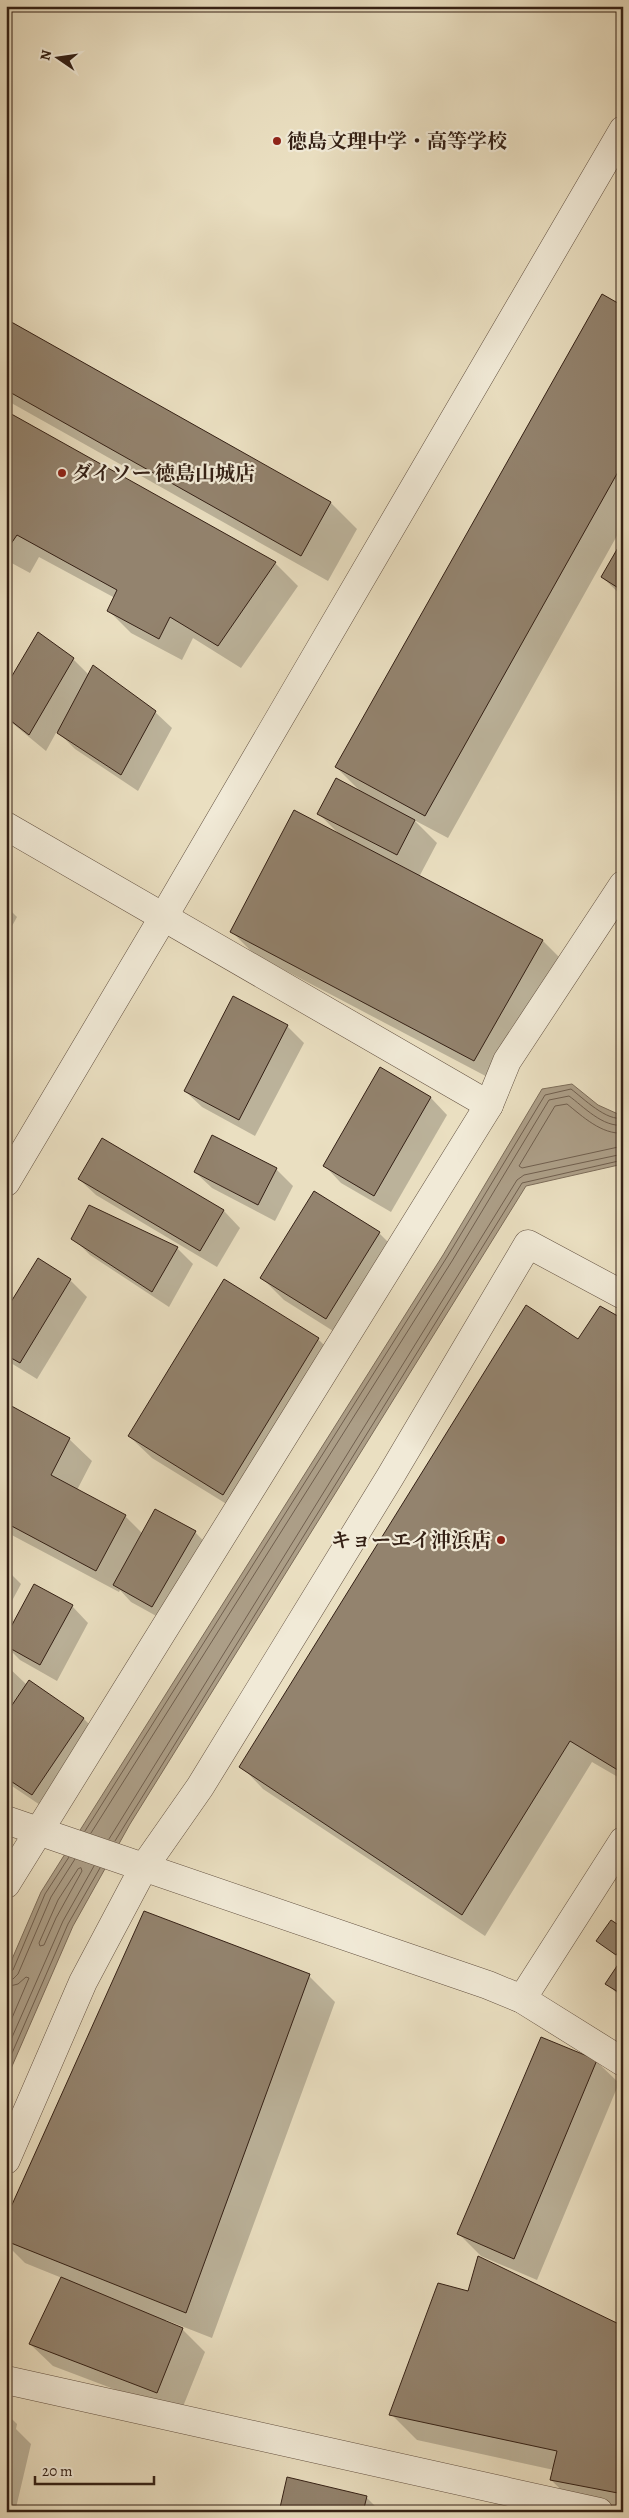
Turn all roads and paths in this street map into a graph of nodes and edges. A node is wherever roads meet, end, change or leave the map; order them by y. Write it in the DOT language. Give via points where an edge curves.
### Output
graph roads {
  1 [pos="623,130"];
  2 [pos="6,826"];
  3 [pos="623,885"];
  4 [pos="164,916"];
  5 [pos="489,1105"];
  6 [pos="6,1182"];
  7 [pos="623,1294"];
  8 [pos="6,1820"];
  9 [pos="38,1829"];
  10 [pos="623,1841"];
  11 [pos="144,1867"];
  12 [pos="6,1884"];
  13 [pos="522,1999"];
  14 [pos="623,2062"];
  15 [pos="6,2160"];
  16 [pos="6,2380"];
  17 [pos="599,2512"];
  1 -- 4 [label="street"];
  2 -- 4 [label="street"];
  3 -- 5 [label="street" via="507,1061"];
  4 -- 5 [label="street"];
  4 -- 6 [label="street"];
  5 -- 9 [label="street"];
  7 -- 11 [label="street" via="528,1244 200,1787"];
  8 -- 9 [label="street"];
  9 -- 11 [label="street"];
  9 -- 12 [label="street"];
  10 -- 13 [label="street"];
  11 -- 13 [label="street"];
  11 -- 15 [label="street" via="83,1982"];
  13 -- 14 [label="street"];
  16 -- 17 [label="street"];
}
